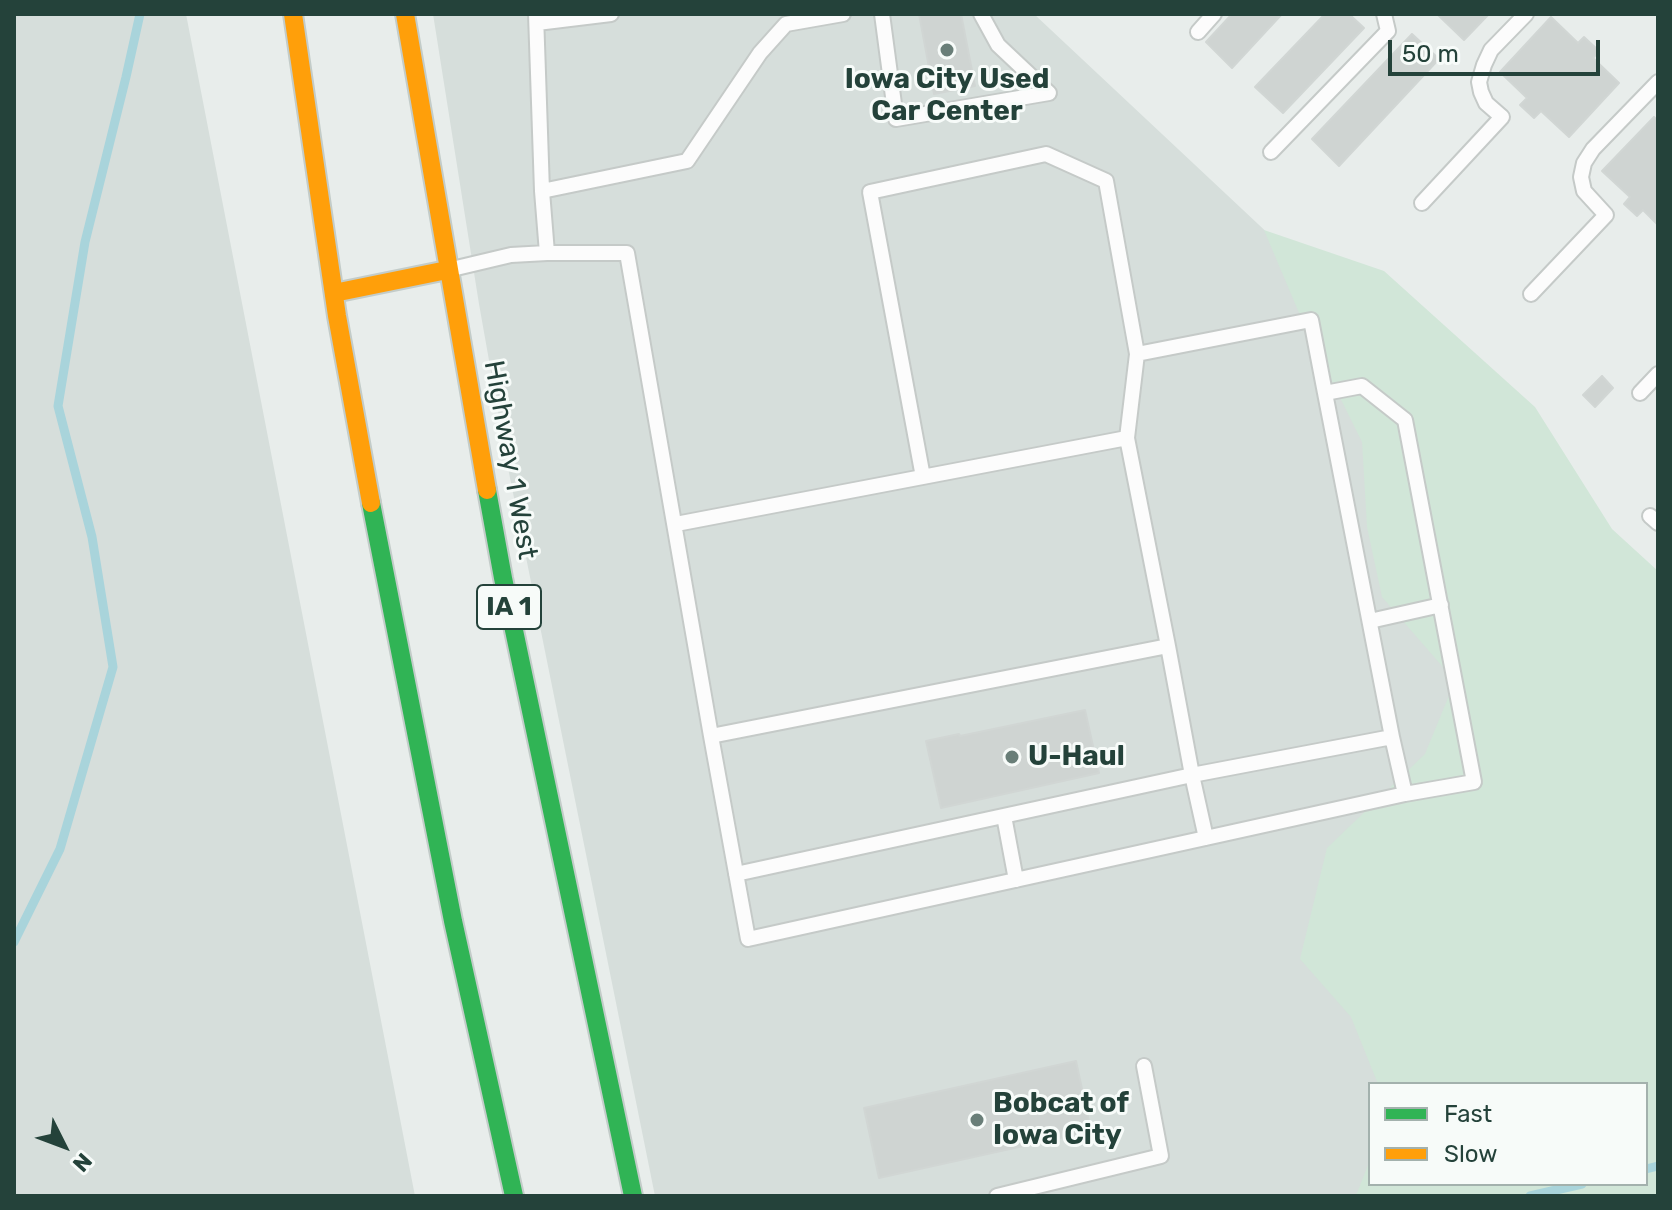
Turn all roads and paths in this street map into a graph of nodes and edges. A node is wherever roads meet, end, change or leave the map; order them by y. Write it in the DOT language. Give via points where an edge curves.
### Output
graph roads {
  1 [pos="293,14"];
  2 [pos="405,14"];
  3 [pos="611,14"];
  4 [pos="843,14"];
  5 [pos="882,14"];
  6 [pos="981,14"];
  7 [pos="1214,14"];
  8 [pos="1384,14"];
  9 [pos="1526,14"];
  10 [pos="536,19"];
  11 [pos="1198,32"];
  12 [pos="1658,82"];
  13 [pos="1271,152"];
  14 [pos="542,191"];
  15 [pos="1422,203"];
  16 [pos="547,253"];
  17 [pos="447,270"];
  18 [pos="334,293"];
  19 [pos="1531,294"];
  20 [pos="1137,354"];
  21 [pos="1658,374"];
  22 [pos="1325,393"];
  23 [pos="1640,393"];
  24 [pos="1127,438"];
  25 [pos="923,477"];
  26 [pos="676,524"];
  27 [pos="1441,605"];
  28 [pos="1370,621"];
  29 [pos="1168,646"];
  30 [pos="711,736"];
  31 [pos="1392,737"];
  32 [pos="1192,775"];
  33 [pos="1405,794"];
  34 [pos="1004,816"];
  35 [pos="1206,838"];
  36 [pos="736,874"];
  37 [pos="1016,880"];
  38 [pos="1144,1066"];
  39 [pos="514,1196"];
  40 [pos="633,1196"];
  41 [pos="997,1196"];
  1 -- 18 [label="main road"];
  2 -- 17 [label="main road, Highway 1 West / IA 1"];
  3 -- 10 [label="lane"];
  4 -- 14 [label="lane" via="786,24 760,53 687,161"];
  5 -- 6 [label="lane" via="896,119 1049,93 998,45"];
  7 -- 11 [label="lane"];
  8 -- 13 [label="lane" via="1388,31"];
  9 -- 15 [label="lane" via="1491,50 1479,82 1486,103 1502,117"];
  10 -- 14 [label="lane"];
  12 -- 19 [label="lane" via="1584,163 1584,191 1606,215"];
  14 -- 16 [label="lane"];
  16 -- 17 [label="lane" via="511,255"];
  16 -- 26 [label="lane" via="627,253"];
  17 -- 18 [label="main road"];
  17 -- 40 [label="main road, Highway 1 West / IA 1" via="503,578"];
  18 -- 39 [label="main road" via="441,859"];
  20 -- 22 [label="lane" via="1311,320"];
  20 -- 24 [label="lane"];
  20 -- 25 [label="lane" via="1106,181 1046,154 870,192"];
  21 -- 23 [label="lane"];
  22 -- 27 [label="lane" via="1362,386 1405,420"];
  22 -- 28 [label="lane"];
  24 -- 25 [label="lane"];
  24 -- 29 [label="lane"];
  25 -- 26 [label="lane"];
  26 -- 30 [label="lane"];
  27 -- 28 [label="lane"];
  27 -- 33 [label="lane" via="1474,782"];
  28 -- 31 [label="lane"];
  29 -- 30 [label="lane"];
  29 -- 32 [label="lane"];
  30 -- 36 [label="lane"];
  31 -- 32 [label="lane"];
  31 -- 33 [label="lane"];
  32 -- 34 [label="lane"];
  32 -- 35 [label="lane"];
  33 -- 35 [label="lane"];
  34 -- 36 [label="lane"];
  34 -- 37 [label="lane"];
  35 -- 37 [label="lane"];
  36 -- 37 [label="lane" via="748,939"];
  38 -- 41 [label="lane" via="1161,1156"];
}
